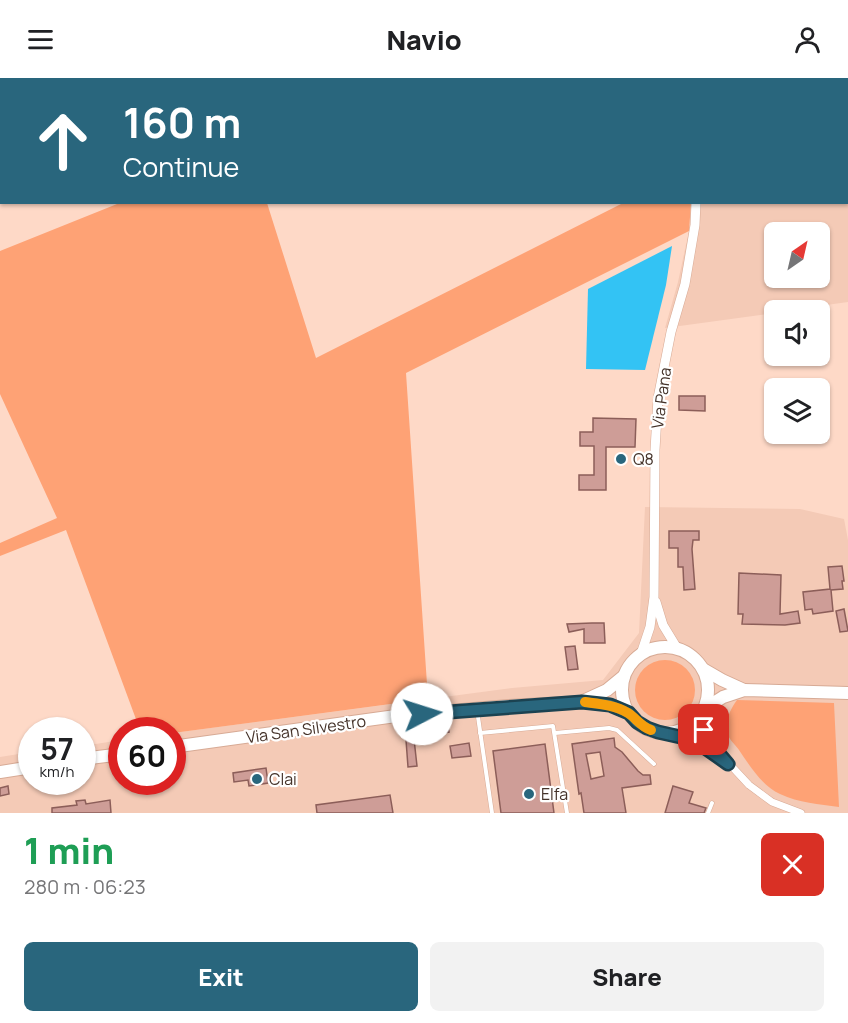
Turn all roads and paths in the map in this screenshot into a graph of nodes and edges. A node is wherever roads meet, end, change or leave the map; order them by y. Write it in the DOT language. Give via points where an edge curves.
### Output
graph roads {
  1 [pos="696,204"];
  2 [pos="654,597"];
  3 [pos="677,648"];
  4 [pos="641,654"];
  5 [pos="703,669"];
  6 [pos="624,676"];
  7 [pos="744,690"];
  8 [pos="848,693"];
  9 [pos="582,702"];
  10 [pos="477,709"];
  11 [pos="702,712"];
  12 [pos="629,713"];
  13 [pos="658,732"];
  14 [pos="480,733"];
  15 [pos="555,733"];
  16 [pos="186,745"];
  17 [pos="654,764"];
  18 [pos="728,764"];
  19 [pos="18,769"];
  20 [pos="0,772"];
  21 [pos="712,803"];
  22 [pos="492,813"];
  23 [pos="567,813"];
  24 [pos="708,813"];
  25 [pos="801,813"];
  1 -- 2 [label="street, Via Pana" via="685,284 658,398"];
  2 -- 3 [label="street, Via Pana" via="663,625"];
  2 -- 4 [label="street, Via Pana"];
  3 -- 4 [label="main road" via="664,646"];
  3 -- 5 [label="main road" via="687,652"];
  4 -- 6 [label="main road"];
  5 -- 7 [label="main road"];
  5 -- 11 [label="main road" via="708,696"];
  6 -- 9 [label="main road, Via San Silvestro"];
  6 -- 12 [label="main road" via="622,688"];
  7 -- 8 [label="main road"];
  7 -- 11 [label="main road" via="723,697"];
  9 -- 10 [label="main road, Via San Silvestro"];
  9 -- 12 [label="main road, Via San Silvestro" via="610,705"];
  10 -- 14 [label="lane"];
  10 -- 16 [label="main road, Via San Silvestro" via="403,715"];
  11 -- 13 [label="main road" via="681,730"];
  11 -- 18 [label="street" via="711,744"];
  12 -- 13 [label="main road" via="637,722"];
  13 -- 18 [label="street" via="694,740"];
  14 -- 15 [label="lane" via="554,726"];
  14 -- 22 [label="lane"];
  15 -- 17 [label="lane" via="617,730"];
  15 -- 23 [label="lane"];
  18 -- 25 [label="street" via="772,802"];
  19 -- 20 [label="main road"];
  21 -- 24 [label="lane"];
}
